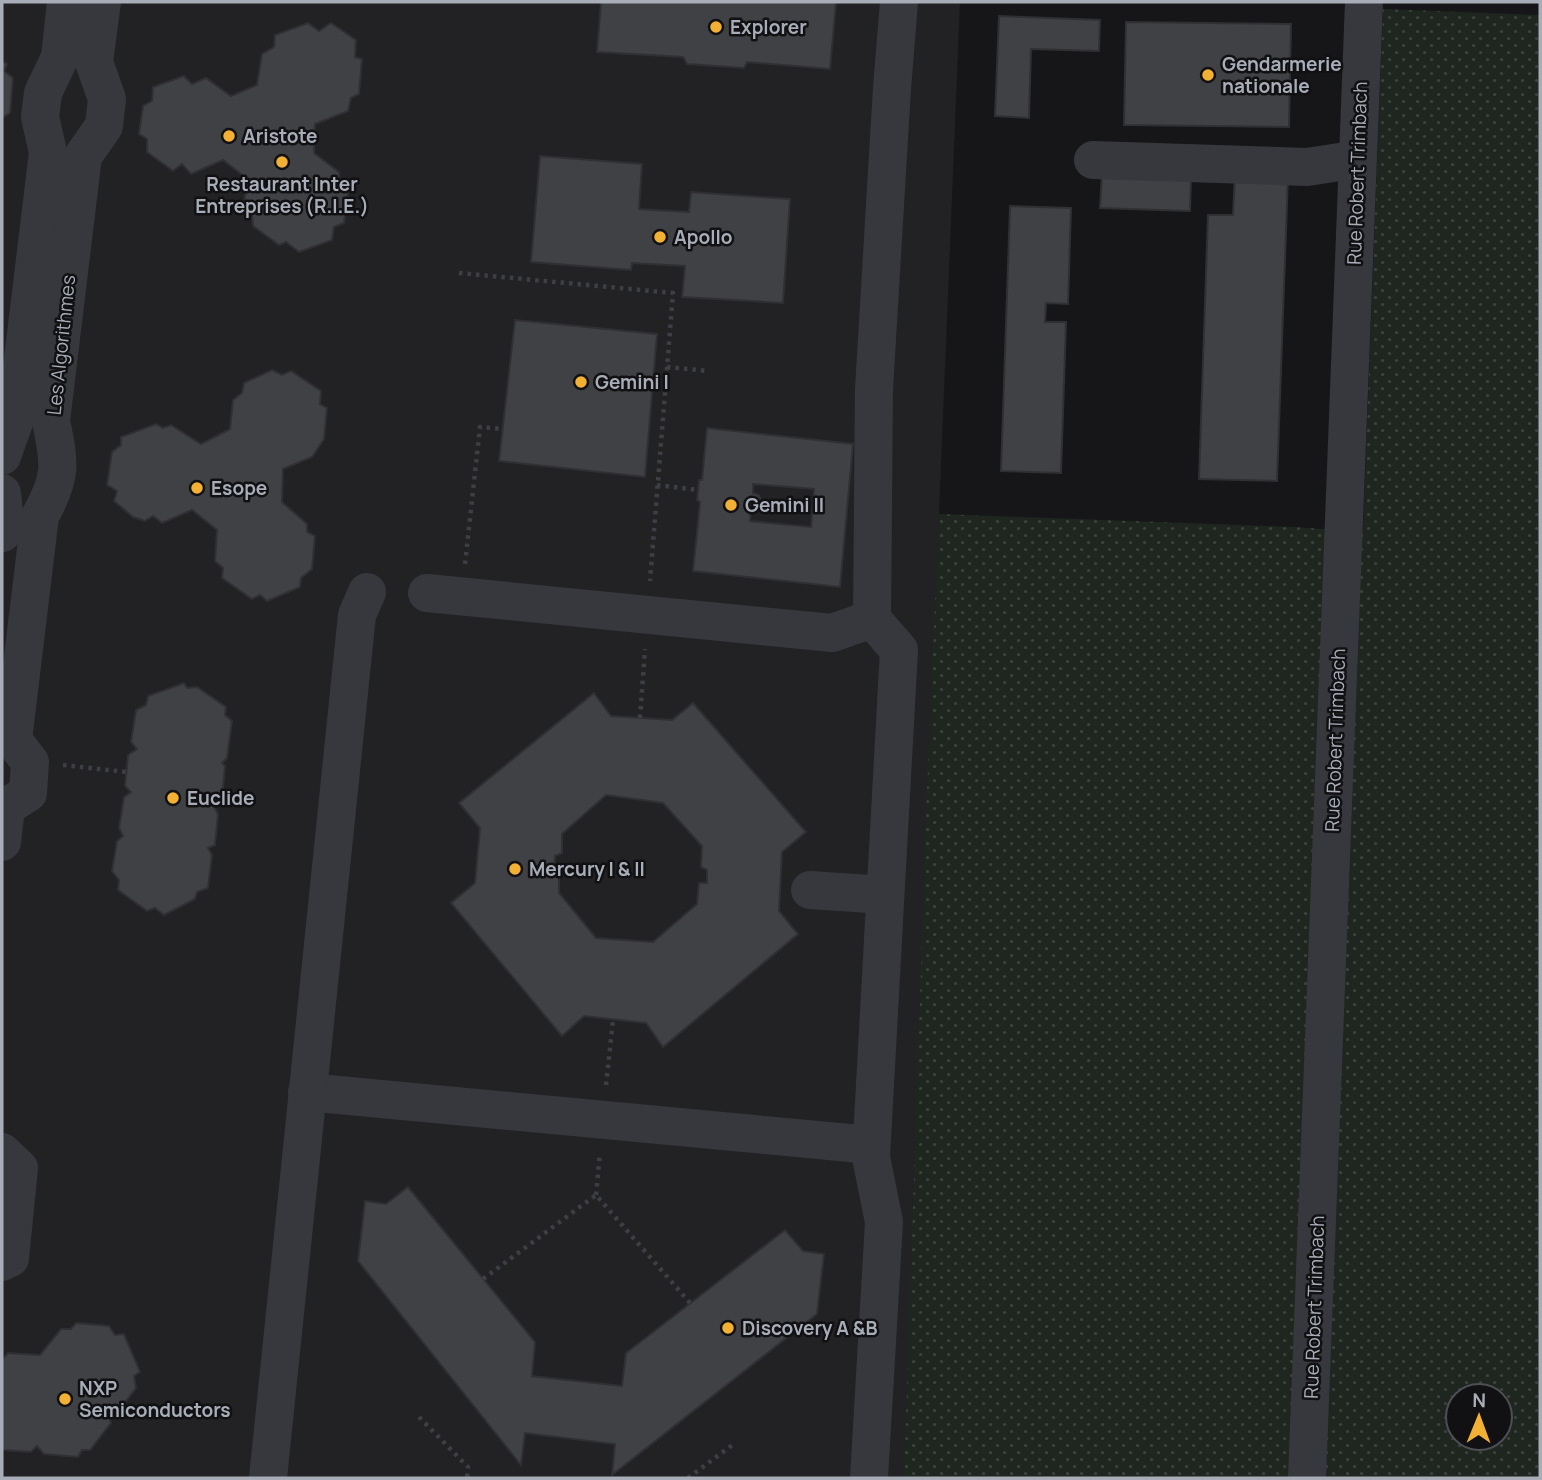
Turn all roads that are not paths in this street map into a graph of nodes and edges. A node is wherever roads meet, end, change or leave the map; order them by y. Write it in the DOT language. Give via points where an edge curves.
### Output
graph roads {
  1 [pos="66,2"];
  2 [pos="102,2"];
  3 [pos="899,2"];
  4 [pos="1364,2"];
  5 [pos="77,60"];
  6 [pos="65,154"];
  7 [pos="1093,160"];
  8 [pos="1357,162"];
  9 [pos="34,419"];
  10 [pos="2,456"];
  11 [pos="12,513"];
  12 [pos="367,592"];
  13 [pos="444,594"];
  14 [pos="872,619"];
  15 [pos="15,747"];
  16 [pos="3,819"];
  17 [pos="810,890"];
  18 [pos="885,895"];
  19 [pos="307,1092"];
  20 [pos="872,1145"];
  21 [pos="2,1152"];
  22 [pos="2,1262"];
  23 [pos="268,1478"];
  24 [pos="869,1478"];
  25 [pos="1307,1478"];
  1 -- 5 [label="street, Les Algorithmes"];
  2 -- 5 [label="street, Les Algorithmes"];
  3 -- 14 [label="street" via="874,389"];
  4 -- 8 [label="street, Rue Robert Trimbach"];
  5 -- 6 [label="street, Les Algorithmes" via="43,93 40,117"];
  5 -- 6 [label="street, Les Algorithmes" via="107,99 104,126"];
  6 -- 9 [label="street, Les Algorithmes"];
  7 -- 8 [label="street" via="1307,167"];
  8 -- 25 [label="street, Rue Robert Trimbach"];
  9 -- 10 [label="street, Les Algorithmes"];
  9 -- 11 [label="street, Les Algorithmes" via="59,458 55,489"];
  11 -- 15 [label="street, Les Algorithmes"];
  12 -- 19 [label="street" via="357,615"];
  13 -- 14 [label="street" via="832,632"];
  14 -- 18 [label="street" via="898,650"];
  15 -- 16 [label="street, Les Algorithmes" via="28,793"];
  17 -- 18 [label="street"];
  18 -- 20 [label="street"];
  19 -- 20 [label="street"];
  19 -- 23 [label="street"];
  20 -- 24 [label="street" via="884,1222"];
  21 -- 22 [label="street" via="19,1168 10,1258"];
}
